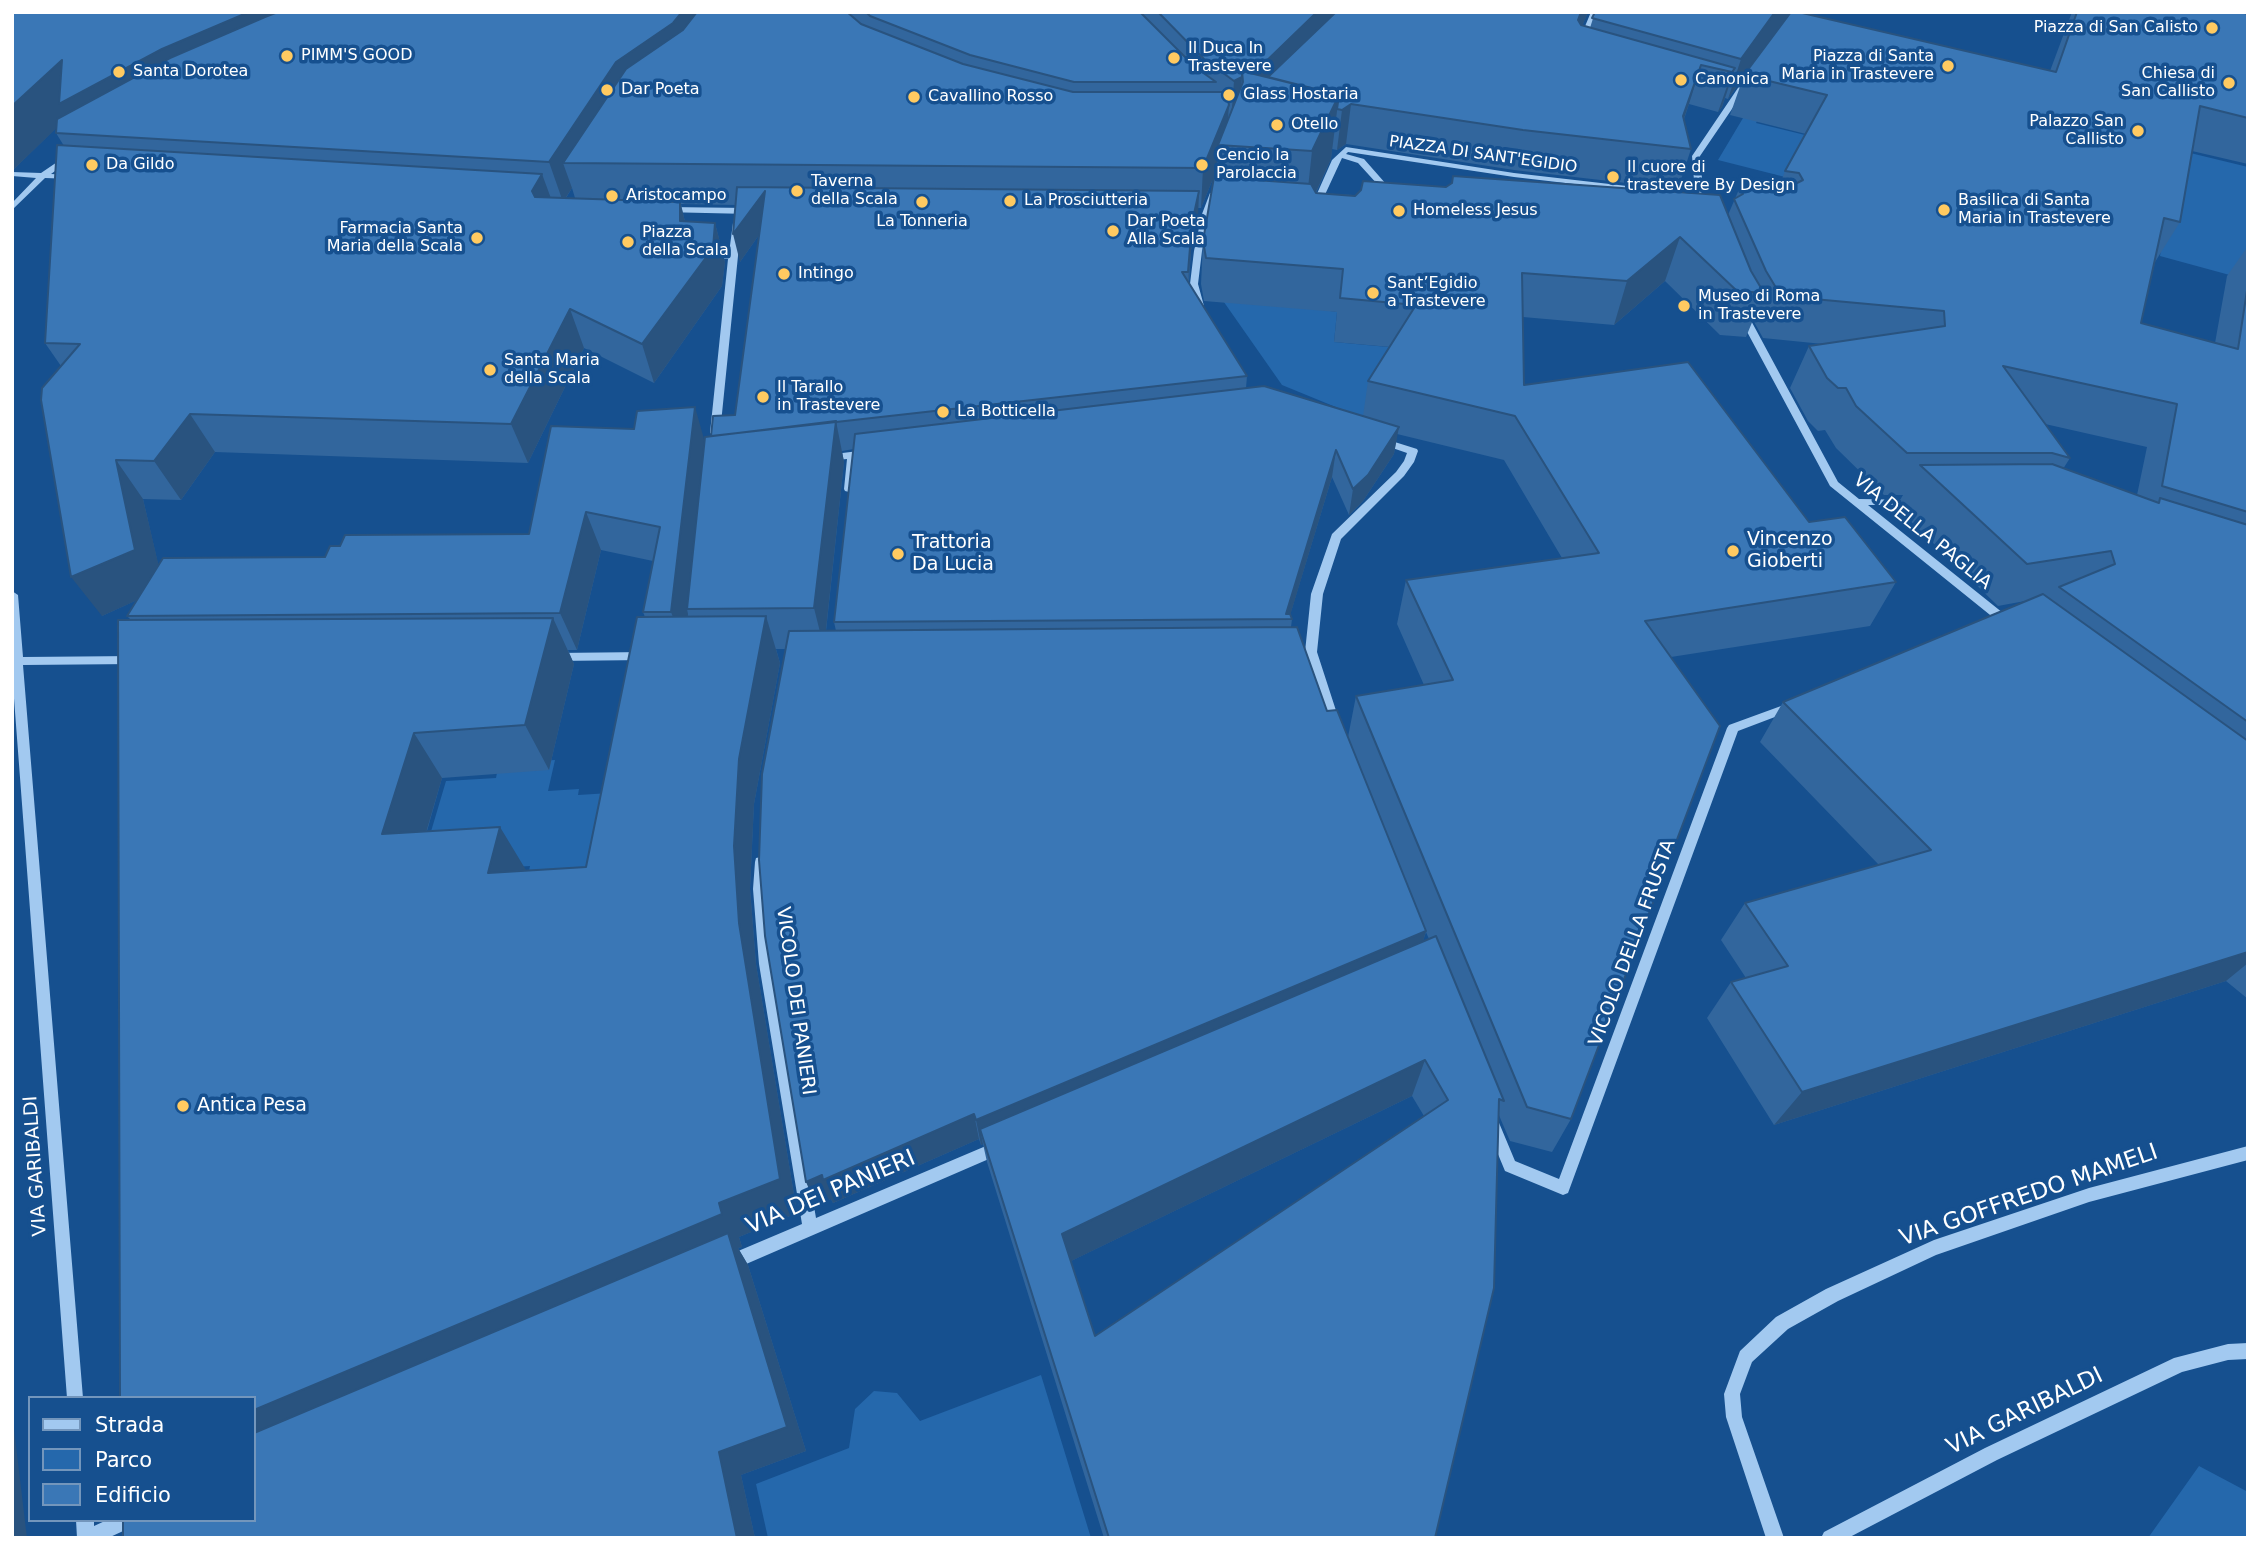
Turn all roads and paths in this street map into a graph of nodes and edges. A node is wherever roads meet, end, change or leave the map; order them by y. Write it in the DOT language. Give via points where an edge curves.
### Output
graph roads {
  1 [pos="1595,12"];
  2 [pos="1580,48"];
  3 [pos="1754,71"];
  4 [pos="1716,100"];
  5 [pos="1729,104"];
  6 [pos="78,152"];
  7 [pos="1329,152"];
  8 [pos="1341,155"];
  9 [pos="12,174"];
  10 [pos="42,176"];
  11 [pos="83,178"];
  12 [pos="1382,184"];
  13 [pos="1395,185"];
  14 [pos="1215,191"];
  15 [pos="1371,191"];
  16 [pos="1351,207"];
  17 [pos="12,208"];
  18 [pos="657,209"];
  19 [pos="737,211"];
  20 [pos="765,211"];
  21 [pos="1687,211"];
  22 [pos="1701,212"];
  23 [pos="1714,213"];
  24 [pos="1192,214"];
  25 [pos="1206,214"];
  26 [pos="1220,215"];
  27 [pos="1341,215"];
  28 [pos="1300,221"];
  29 [pos="1314,222"];
  30 [pos="1331,222"];
  31 [pos="1709,234"];
  32 [pos="1714,246"];
  33 [pos="695,256"];
  34 [pos="734,256"];
  35 [pos="1738,302"];
  36 [pos="1206,319"];
  37 [pos="1376,439"];
  38 [pos="713,445"];
  39 [pos="880,451"];
  40 [pos="853,454"];
  41 [pos="814,459"];
  42 [pos="1855,502"];
  43 [pos="1920,502"];
  44 [pos="847,508"];
  45 [pos="12,595"];
  46 [pos="2006,627"];
  47 [pos="664,656"];
  48 [pos="541,657"];
  49 [pos="142,660"];
  50 [pos="18,661"];
  51 [pos="1811,698"];
  52 [pos="1339,737"];
  53 [pos="761,847"];
  54 [pos="1489,1116"];
  55 [pos="1016,1140"];
  56 [pos="2248,1153"];
  57 [pos="810,1228"];
  58 [pos="709,1272"];
  59 [pos="2248,1351"];
  60 [pos="75,1396"];
  61 [pos="123,1522"];
  62 [pos="87,1538"];
  63 [pos="1775,1538"];
  64 [pos="1830,1538"];
  1 -- 2 [label="street"];
  3 -- 5 [label="street"];
  4 -- 5 [label="street"];
  5 -- 22 [label="street" via="1696,156"];
  6 -- 10 [label="street"];
  7 -- 8 [label="street"];
  8 -- 12 [label="street, PIAZZA DI SANT'EGIDIO" via="1361,161"];
  8 -- 22 [label="street, PIAZZA DI SANT'EGIDIO" via="1346,149 1514,176 1679,194"];
  8 -- 29 [label="street" via="1312,214"];
  9 -- 10 [label="street"];
  10 -- 11 [label="street"];
  10 -- 17 [label="street"];
  12 -- 13 [label="street"];
  12 -- 15 [label="street"];
  14 -- 25 [label="street"];
  16 -- 27 [label="street"];
  18 -- 19 [label="street"];
  19 -- 20 [label="street"];
  19 -- 34 [label="street"];
  21 -- 22 [label="street"];
  22 -- 23 [label="street"];
  22 -- 31 [label="street"];
  24 -- 25 [label="street"];
  25 -- 26 [label="street"];
  25 -- 36 [label="street" via="1194,284 1195,300"];
  28 -- 29 [label="street"];
  29 -- 30 [label="street"];
  29 -- 31 [label="street" via="1314,231 1349,233 1351,218 1438,224 1439,213"];
  31 -- 32 [label="street"];
  33 -- 34 [label="street"];
  34 -- 38 [label="street"];
  35 -- 42 [label="street, VIA DELLA PAGLIA" via="1834,484"];
  37 -- 52 [label="street" via="1413,451 1400,474 1336,537 1304,652"];
  39 -- 40 [label="street"];
  40 -- 41 [label="street"];
  40 -- 44 [label="street"];
  42 -- 43 [label="street"];
  42 -- 46 [label="street, VIA DELLA PAGLIA"];
  45 -- 50 [label="street, VIA GARIBALDI"];
  47 -- 48 [label="street"];
  49 -- 50 [label="street"];
  50 -- 60 [label="street, VIA GARIBALDI"];
  51 -- 54 [label="street, VICOLO DELLA FRUSTA" via="1733,728 1563,1188 1510,1166"];
  53 -- 57 [label="street, VICOLO DEI PANIERI" via="766,964"];
  55 -- 57 [label="street, VIA DEI PANIERI"];
  56 -- 63 [label="street, VIA GOFFREDO MAMELI" via="2089,1195 1934,1248 1782,1322 1746,1357 1732,1394 1734,1417"];
  57 -- 58 [label="street, VIA DEI PANIERI"];
  59 -- 64 [label="street, VIA GARIBALDI" via="2180,1364 1991,1454"];
  61 -- 62 [label="street"];
}
